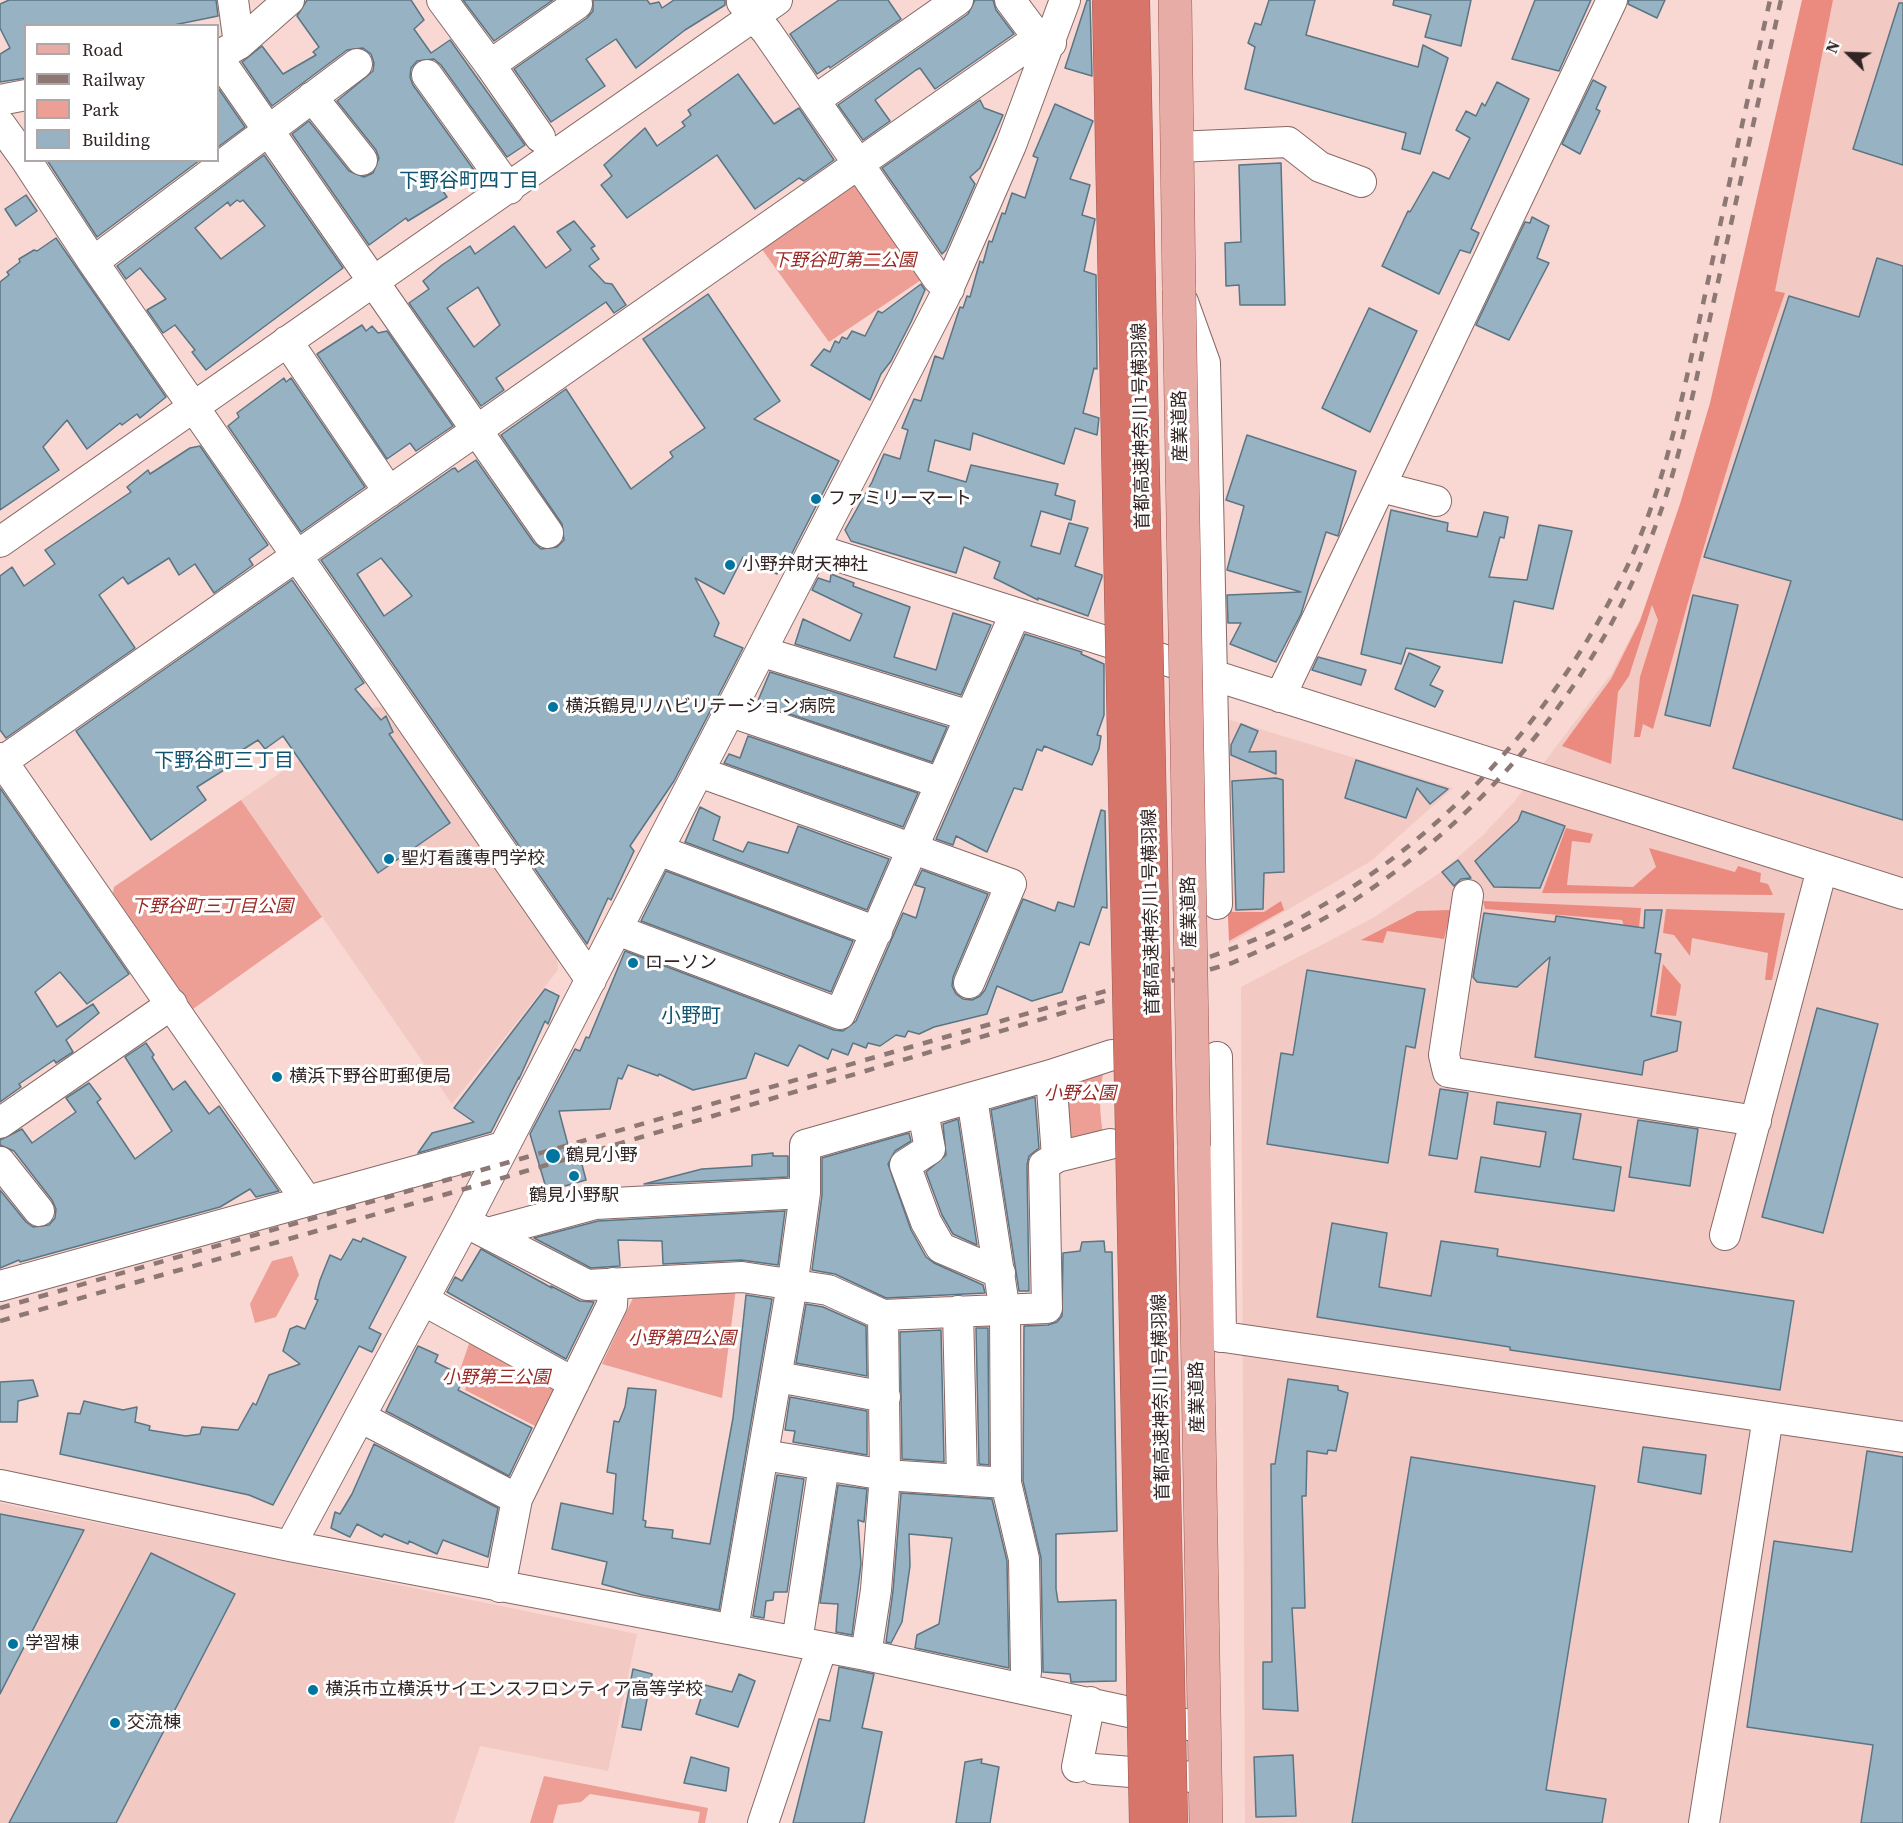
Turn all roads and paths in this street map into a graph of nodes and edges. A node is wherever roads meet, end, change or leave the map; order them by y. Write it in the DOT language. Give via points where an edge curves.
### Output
graph roads {
  1 [pos="233,0"];
  2 [pos="290,0"];
  3 [pos="442,0"];
  4 [pos="958,0"];
  5 [pos="1010,0"];
  6 [pos="1065,0"];
  7 [pos="1109,0"];
  8 [pos="1133,0"];
  9 [pos="1175,0"];
  10 [pos="1612,0"];
  11 [pos="577,4"];
  12 [pos="757,5"];
  13 [pos="1045,41"];
  14 [pos="225,53"];
  15 [pos="357,64"];
  16 [pos="490,65"];
  17 [pos="427,75"];
  18 [pos="24,94"];
  19 [pos="312,97"];
  20 [pos="0,100"];
  21 [pos="815,100"];
  22 [pos="0,124"];
  23 [pos="269,129"];
  24 [pos="540,137"];
  25 [pos="1177,147"];
  26 [pos="24,157"];
  27 [pos="362,160"];
  28 [pos="27,162"];
  29 [pos="859,165"];
  30 [pos="1361,182"];
  31 [pos="509,189"];
  32 [pos="93,262"];
  33 [pos="373,282"];
  34 [pos="949,289"];
  35 [pos="1179,290"];
  36 [pos="287,341"];
  37 [pos="193,406"];
  38 [pos="476,431"];
  39 [pos="1381,487"];
  40 [pos="389,492"];
  41 [pos="1436,501"];
  42 [pos="548,533"];
  43 [pos="0,542"];
  44 [pos="815,549"];
  45 [pos="296,557"];
  46 [pos="1015,614"];
  47 [pos="762,652"];
  48 [pos="1212,676"];
  49 [pos="1280,697"];
  50 [pos="731,712"];
  51 [pos="970,716"];
  52 [pos="1,760"];
  53 [pos="699,772"];
  54 [pos="941,783"];
  55 [pos="913,849"];
  56 [pos="658,850"];
  57 [pos="1822,869"];
  58 [pos="1903,894"];
  59 [pos="1468,895"];
  60 [pos="1217,904"];
  61 [pos="617,930"];
  62 [pos="877,932"];
  63 [pos="591,980"];
  64 [pos="969,983"];
  65 [pos="172,1004"];
  66 [pos="1112,1055"];
  67 [pos="1217,1057"];
  68 [pos="1052,1075"];
  69 [pos="972,1098"];
  70 [pos="923,1112"];
  71 [pos="1756,1121"];
  72 [pos="0,1123"];
  73 [pos="1110,1144"];
  74 [pos="503,1147"];
  75 [pos="1057,1157"];
  76 [pos="0,1162"];
  77 [pos="805,1193"];
  78 [pos="307,1201"];
  79 [pos="39,1211"];
  80 [pos="476,1228"];
  81 [pos="1725,1235"];
  82 [pos="1000,1273"];
  83 [pos="613,1283"];
  84 [pos="0,1286"];
  85 [pos="792,1286"];
  86 [pos="423,1300"];
  87 [pos="958,1311"];
  88 [pos="1005,1312"];
  89 [pos="883,1315"];
  90 [pos="1209,1335"];
  91 [pos="778,1377"];
  92 [pos="574,1383"];
  93 [pos="885,1396"];
  94 [pos="360,1417"];
  95 [pos="1768,1417"];
  96 [pos="1903,1437"];
  97 [pos="764,1455"];
  98 [pos="824,1465"];
  99 [pos="885,1475"];
  100 [pos="962,1480"];
  101 [pos="1006,1483"];
  102 [pos="0,1485"];
  103 [pos="517,1499"];
  104 [pos="290,1546"];
  105 [pos="500,1587"];
  106 [pos="733,1629"];
  107 [pos="809,1644"];
  108 [pos="866,1655"];
  109 [pos="1023,1687"];
  110 [pos="1090,1702"];
  111 [pos="1203,1728"];
  112 [pos="1205,1778"];
  113 [pos="763,1823"];
  114 [pos="1146,1823"];
  115 [pos="1171,1823"];
  116 [pos="1206,1823"];
  117 [pos="1704,1823"];
  1 -- 14 [label="street"];
  2 -- 14 [label="street"];
  3 -- 16 [label="street"];
  4 -- 21 [label="street"];
  5 -- 13 [label="street"];
  6 -- 13 [label="street"];
  7 -- 114 [label="highway, 首都高速神奈川1号横羽線, bridge"];
  8 -- 115 [label="highway, 首都高速神奈川1号横羽線, bridge"];
  9 -- 25 [label="main road, 産業道路"];
  10 -- 39 [label="street"];
  11 -- 16 [label="street"];
  12 -- 21 [label="street"];
  12 -- 31 [label="street"];
  13 -- 29 [label="street"];
  13 -- 34 [label="street" via="1011,145"];
  14 -- 23 [label="street"];
  15 -- 19 [label="street"];
  16 -- 24 [label="street"];
  17 -- 31 [label="street"];
  18 -- 20 [label="street"];
  19 -- 23 [label="street"];
  19 -- 27 [label="street"];
  21 -- 29 [label="street"];
  22 -- 26 [label="street"];
  23 -- 32 [label="street"];
  23 -- 33 [label="street"];
  25 -- 30 [label="street" via="1288,142 1320,167"];
  25 -- 35 [label="main road, 産業道路"];
  28 -- 32 [label="street"];
  29 -- 34 [label="street" via="938,279"];
  29 -- 38 [label="street"];
  31 -- 33 [label="street"];
  32 -- 37 [label="street"];
  33 -- 36 [label="street"];
  33 -- 38 [label="street"];
  34 -- 44 [label="street"];
  35 -- 48 [label="street" via="1205,363"];
  35 -- 90 [label="main road, 産業道路, bridge" via="1194,1146"];
  36 -- 37 [label="street"];
  36 -- 40 [label="street"];
  37 -- 43 [label="street"];
  37 -- 45 [label="street"];
  38 -- 40 [label="street"];
  38 -- 42 [label="street"];
  39 -- 41 [label="street"];
  39 -- 49 [label="street"];
  40 -- 45 [label="street"];
  44 -- 46 [label="street"];
  44 -- 47 [label="street"];
  45 -- 52 [label="street"];
  45 -- 63 [label="street"];
  46 -- 48 [label="street"];
  46 -- 51 [label="street"];
  47 -- 50 [label="street"];
  47 -- 51 [label="street"];
  48 -- 49 [label="street"];
  48 -- 60 [label="street"];
  49 -- 57 [label="street"];
  50 -- 53 [label="street"];
  50 -- 54 [label="street"];
  51 -- 54 [label="street"];
  52 -- 65 [label="street"];
  53 -- 55 [label="street"];
  53 -- 56 [label="street"];
  54 -- 55 [label="street"];
  55 -- 62 [label="street"];
  55 -- 64 [label="street" via="1011,884"];
  56 -- 61 [label="street"];
  56 -- 62 [label="street"];
  57 -- 58 [label="street"];
  57 -- 71 [label="street"];
  59 -- 71 [label="street" via="1444,1055 1448,1072"];
  61 -- 62 [label="street" via="840,1014"];
  61 -- 63 [label="street"];
  63 -- 74 [label="street"];
  65 -- 72 [label="street"];
  65 -- 78 [label="street"];
  66 -- 68 [label="street"];
  67 -- 90 [label="street"];
  68 -- 69 [label="street"];
  68 -- 75 [label="street"];
  69 -- 70 [label="street"];
  69 -- 82 [label="street"];
  70 -- 77 [label="street" via="805,1145"];
  70 -- 82 [label="street" via="930,1149 905,1166 926,1222 941,1248"];
  71 -- 81 [label="street"];
  73 -- 75 [label="street"];
  74 -- 78 [label="street"];
  74 -- 80 [label="street"];
  75 -- 88 [label="street" via="1044,1165 1047,1308"];
  76 -- 79 [label="street"];
  77 -- 80 [label="street" via="595,1204"];
  77 -- 85 [label="street"];
  78 -- 84 [label="street"];
  80 -- 83 [label="street" via="587,1285"];
  80 -- 86 [label="street"];
  82 -- 88 [label="street"];
  83 -- 85 [label="street" via="742,1277"];
  83 -- 92 [label="street" via="612,1305"];
  85 -- 89 [label="street" via="828,1290"];
  85 -- 91 [label="street"];
  86 -- 92 [label="street"];
  86 -- 94 [label="street"];
  87 -- 88 [label="street"];
  87 -- 89 [label="street"];
  87 -- 100 [label="street"];
  88 -- 101 [label="street"];
  89 -- 93 [label="street"];
  90 -- 95 [label="street"];
  90 -- 111 [label="main road, 産業道路"];
  91 -- 93 [label="street"];
  91 -- 97 [label="street"];
  92 -- 103 [label="street"];
  93 -- 99 [label="street"];
  94 -- 103 [label="street"];
  94 -- 104 [label="street"];
  95 -- 96 [label="street"];
  95 -- 117 [label="street"];
  97 -- 98 [label="street"];
  97 -- 106 [label="street"];
  98 -- 99 [label="street"];
  98 -- 107 [label="street"];
  99 -- 100 [label="street"];
  99 -- 108 [label="street" via="876,1590"];
  100 -- 101 [label="street"];
  101 -- 109 [label="street" via="1024,1559"];
  102 -- 104 [label="street"];
  103 -- 105 [label="street"];
  104 -- 105 [label="street"];
  105 -- 106 [label="street"];
  106 -- 107 [label="street"];
  107 -- 108 [label="street"];
  107 -- 113 [label="street"];
  108 -- 109 [label="street"];
  109 -- 110 [label="street"];
  110 -- 111 [label="street"];
  110 -- 112 [label="street" via="1086,1768"];
  111 -- 112 [label="main road, 産業道路"];
  112 -- 116 [label="main road, 産業道路"];
}
